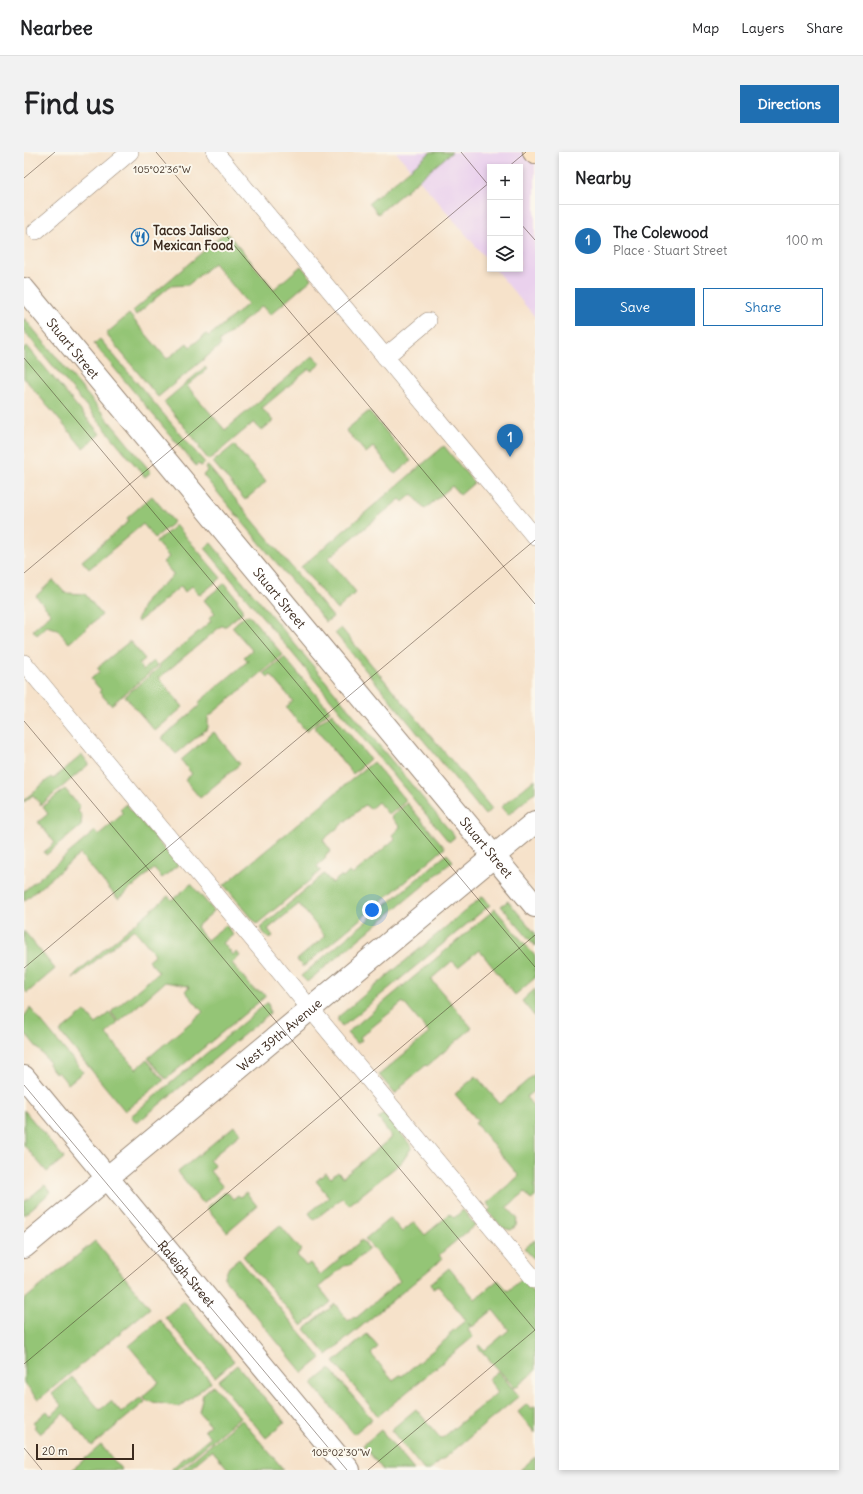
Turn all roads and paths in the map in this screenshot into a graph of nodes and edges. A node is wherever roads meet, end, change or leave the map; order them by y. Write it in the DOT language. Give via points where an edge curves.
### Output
graph roads {
  1 [pos="130,152"];
  2 [pos="215,152"];
  3 [pos="36,231"];
  4 [pos="24,289"];
  5 [pos="428,321"];
  6 [pos="385,356"];
  7 [pos="535,537"];
  8 [pos="24,663"];
  9 [pos="535,822"];
  10 [pos="494,857"];
  11 [pos="535,906"];
  12 [pos="311,1009"];
  13 [pos="24,1077"];
  14 [pos="107,1178"];
  15 [pos="24,1247"];
  16 [pos="535,1280"];
  17 [pos="350,1470"];
  1 -- 3 [label="lane"];
  2 -- 6 [label="lane"];
  4 -- 10 [label="street, Stuart Street"];
  5 -- 6 [label="lane"];
  6 -- 7 [label="lane"];
  8 -- 12 [label="lane"];
  9 -- 10 [label="street, West 39th Avenue"];
  10 -- 11 [label="street, Stuart Street"];
  10 -- 12 [label="street, West 39th Avenue"];
  12 -- 14 [label="street, West 39th Avenue"];
  12 -- 16 [label="lane"];
  13 -- 14 [label="street, Raleigh Street"];
  14 -- 15 [label="street, West 39th Avenue"];
  14 -- 17 [label="street, Raleigh Street"];
}
